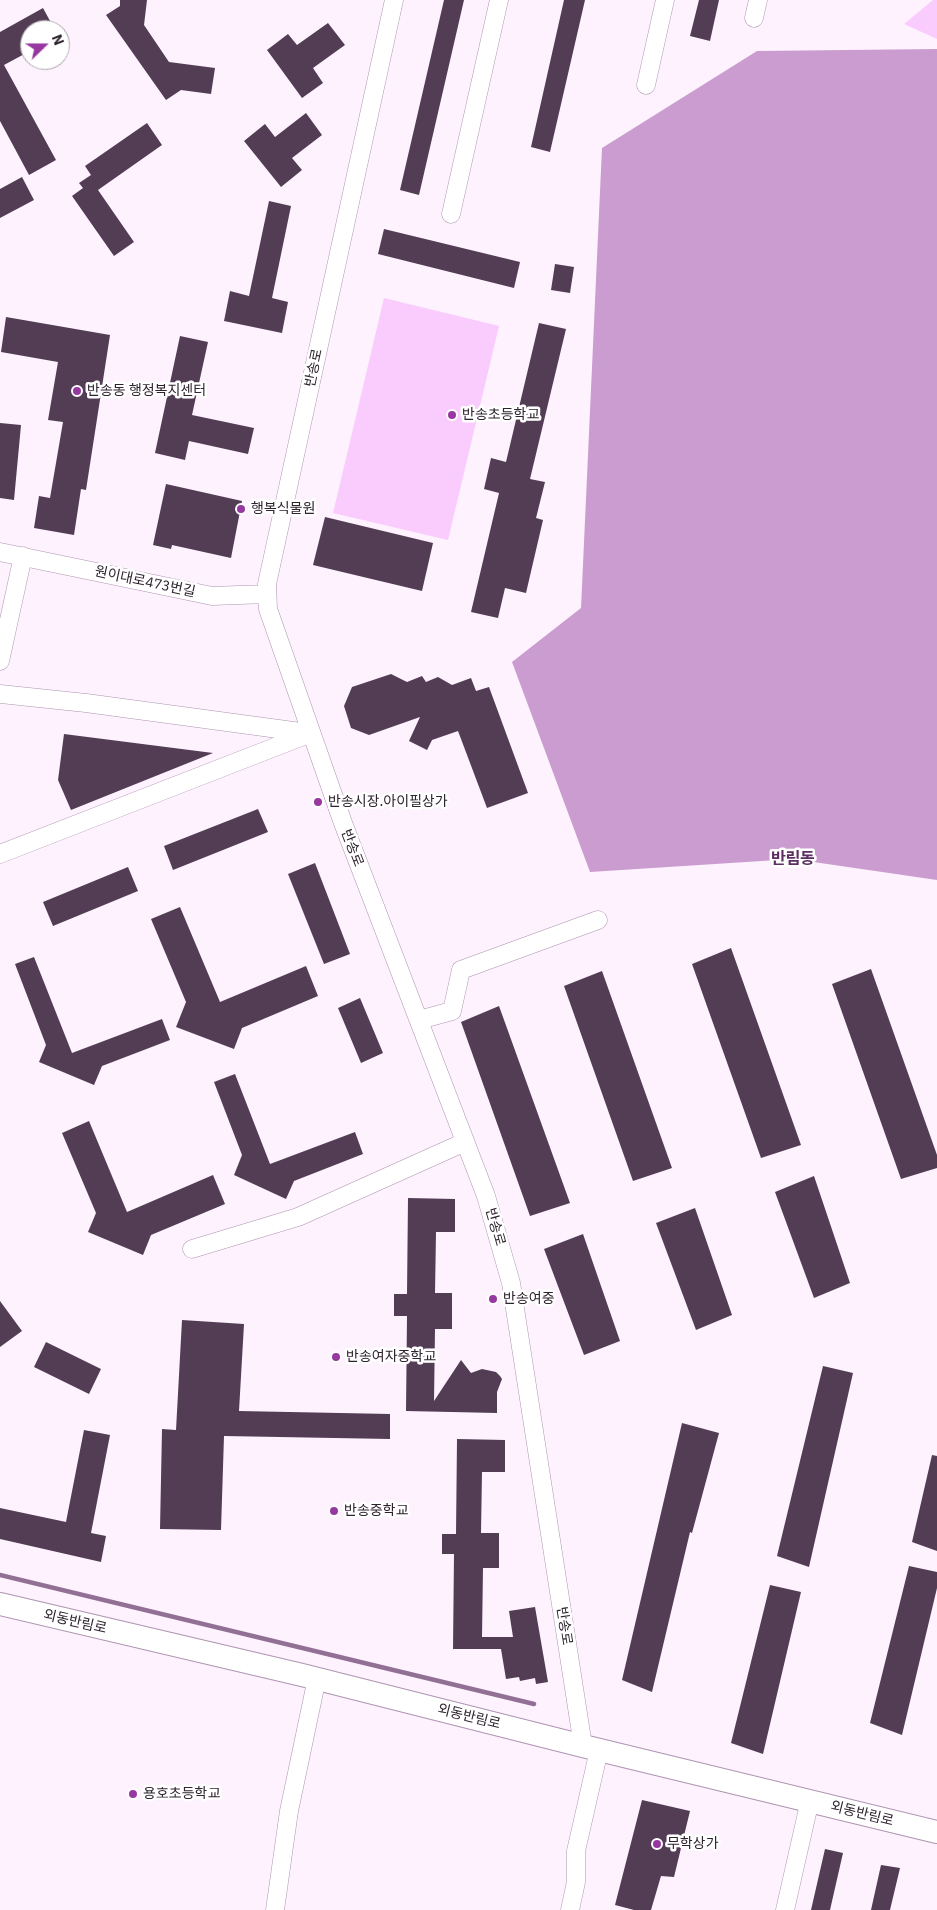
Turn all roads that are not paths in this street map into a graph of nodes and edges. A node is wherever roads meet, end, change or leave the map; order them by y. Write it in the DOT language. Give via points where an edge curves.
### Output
graph roads {
  1 [pos="394,0"];
  2 [pos="499,0"];
  3 [pos="665,0"];
  4 [pos="758,0"];
  5 [pos="754,18"];
  6 [pos="646,85"];
  7 [pos="450,214"];
  8 [pos="0,552"];
  9 [pos="23,556"];
  10 [pos="267,594"];
  11 [pos="0,661"];
  12 [pos="0,694"];
  13 [pos="310,733"];
  14 [pos="0,854"];
  15 [pos="598,920"];
  16 [pos="419,1020"];
  17 [pos="465,1142"];
  18 [pos="192,1249"];
  19 [pos="0,1604"];
  20 [pos="317,1678"];
  21 [pos="591,1748"];
  22 [pos="810,1800"];
  23 [pos="937,1832"];
  24 [pos="275,1910"];
  25 [pos="570,1910"];
  26 [pos="785,1910"];
  1 -- 10 [label="street, 반송로" via="266,584"];
  2 -- 7 [label="street"];
  3 -- 6 [label="street"];
  4 -- 5 [label="street"];
  8 -- 9 [label="street, 원이대로473번길"];
  9 -- 10 [label="street, 원이대로473번길" via="212,596"];
  9 -- 11 [label="street"];
  10 -- 13 [label="street, 반송로" via="268,609"];
  12 -- 13 [label="street"];
  13 -- 14 [label="street"];
  13 -- 16 [label="street, 반송로"];
  15 -- 16 [label="street" via="461,970 452,1011"];
  16 -- 17 [label="street, 반송로"];
  17 -- 18 [label="street" via="298,1216"];
  17 -- 21 [label="street, 반송로" via="486,1196 511,1283"];
  19 -- 20 [label="main road, 외동반림로"];
  20 -- 21 [label="main road, 외동반림로"];
  20 -- 24 [label="street" via="289,1811"];
  21 -- 22 [label="main road, 외동반림로"];
  21 -- 25 [label="street"];
  22 -- 23 [label="main road, 외동반림로"];
  22 -- 26 [label="street"];
}
